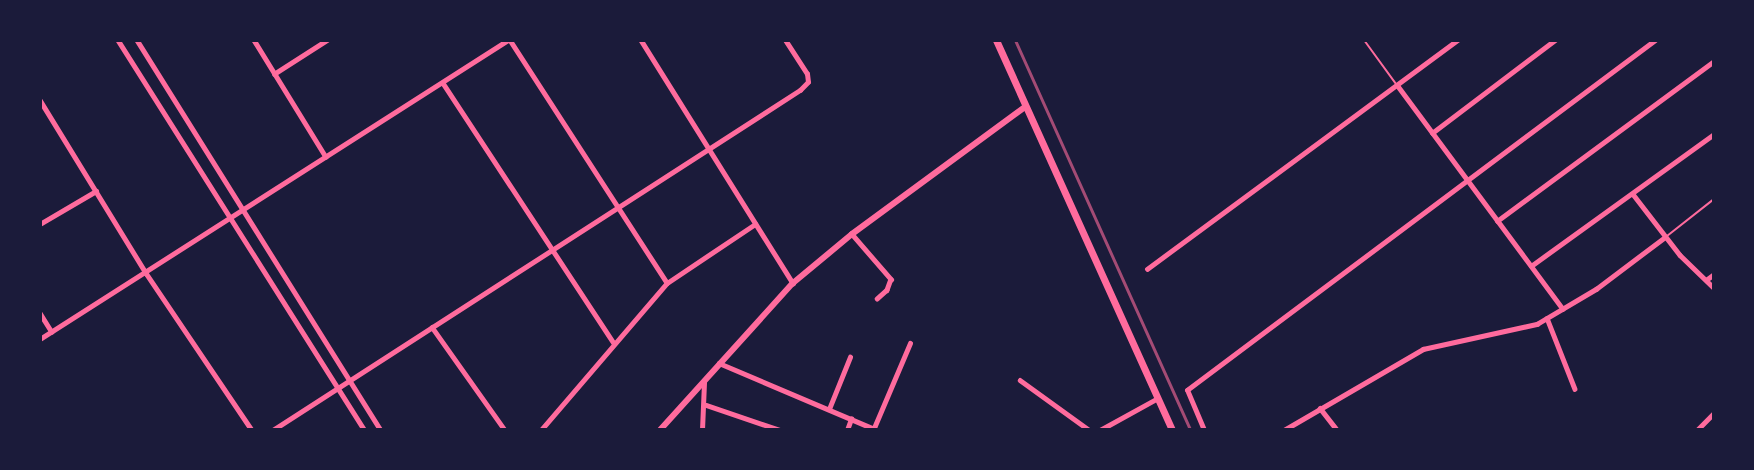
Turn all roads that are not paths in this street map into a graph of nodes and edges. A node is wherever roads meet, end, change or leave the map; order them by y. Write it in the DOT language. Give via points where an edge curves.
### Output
graph roads {
  1 [pos="118,40"];
  2 [pos="137,40"];
  3 [pos="254,40"];
  4 [pos="327,40"];
  5 [pos="509,40"];
  6 [pos="640,40"];
  7 [pos="785,40"];
  8 [pos="996,40"];
  9 [pos="1364,40"];
  10 [pos="1458,40"];
  11 [pos="1556,40"];
  12 [pos="1655,40"];
  13 [pos="1713,61"];
  14 [pos="274,74"];
  15 [pos="443,83"];
  16 [pos="1398,86"];
  17 [pos="40,100"];
  18 [pos="1025,107"];
  19 [pos="43,110"];
  20 [pos="1432,133"];
  21 [pos="1713,134"];
  22 [pos="707,148"];
  23 [pos="326,157"];
  24 [pos="1467,181"];
  25 [pos="96,191"];
  26 [pos="1633,194"];
  27 [pos="1713,199"];
  28 [pos="617,207"];
  29 [pos="243,209"];
  30 [pos="231,217"];
  31 [pos="1497,221"];
  32 [pos="40,224"];
  33 [pos="755,224"];
  34 [pos="852,234"];
  35 [pos="1665,237"];
  36 [pos="550,250"];
  37 [pos="1532,266"];
  38 [pos="1147,269"];
  39 [pos="146,273"];
  40 [pos="1713,274"];
  41 [pos="1706,280"];
  42 [pos="667,283"];
  43 [pos="793,283"];
  44 [pos="1713,288"];
  45 [pos="877,299"];
  46 [pos="1563,309"];
  47 [pos="40,313"];
  48 [pos="1547,318"];
  49 [pos="432,327"];
  50 [pos="52,332"];
  51 [pos="40,339"];
  52 [pos="613,342"];
  53 [pos="910,343"];
  54 [pos="850,357"];
  55 [pos="719,363"];
  56 [pos="704,379"];
  57 [pos="350,380"];
  58 [pos="1020,380"];
  59 [pos="339,386"];
  60 [pos="1575,389"];
  61 [pos="1158,398"];
  62 [pos="706,405"];
  63 [pos="1320,408"];
  64 [pos="829,410"];
  65 [pos="1713,413"];
  66 [pos="851,419"];
  67 [pos="252,429"];
  68 [pos="273,429"];
  69 [pos="364,429"];
  70 [pos="381,429"];
  71 [pos="505,429"];
  72 [pos="541,429"];
  73 [pos="660,429"];
  74 [pos="702,429"];
  75 [pos="780,429"];
  76 [pos="847,429"];
  77 [pos="876,429"];
  78 [pos="1089,429"];
  79 [pos="1100,429"];
  80 [pos="1172,429"];
  81 [pos="1204,429"];
  82 [pos="1284,429"];
  83 [pos="1337,429"];
  84 [pos="1697,429"];
  1 -- 30 [label="street"];
  2 -- 29 [label="street"];
  3 -- 14 [label="street"];
  4 -- 14 [label="street"];
  5 -- 15 [label="street"];
  5 -- 28 [label="street"];
  6 -- 22 [label="street"];
  7 -- 22 [label="street" via="808,82"];
  8 -- 18 [label="main road"];
  9 -- 16 [label="lane"];
  10 -- 16 [label="street"];
  11 -- 20 [label="street"];
  12 -- 24 [label="street"];
  13 -- 31 [label="street"];
  14 -- 23 [label="street"];
  15 -- 23 [label="street"];
  15 -- 36 [label="street"];
  16 -- 20 [label="street"];
  16 -- 38 [label="street"];
  17 -- 19 [label="street"];
  18 -- 34 [label="street"];
  18 -- 61 [label="main road"];
  19 -- 25 [label="street"];
  20 -- 24 [label="street"];
  21 -- 26 [label="street"];
  22 -- 28 [label="street"];
  22 -- 33 [label="street"];
  23 -- 29 [label="street"];
  24 -- 31 [label="street"];
  24 -- 81 [label="street" via="1187,390"];
  25 -- 32 [label="street"];
  25 -- 39 [label="street"];
  26 -- 35 [label="street"];
  26 -- 37 [label="street"];
  27 -- 35 [label="lane"];
  28 -- 36 [label="street"];
  28 -- 42 [label="street"];
  29 -- 30 [label="street"];
  29 -- 57 [label="street"];
  30 -- 39 [label="street"];
  30 -- 59 [label="street"];
  31 -- 37 [label="street"];
  33 -- 42 [label="street"];
  33 -- 43 [label="street"];
  34 -- 43 [label="street"];
  34 -- 45 [label="street" via="891,279 887,290"];
  35 -- 41 [label="street"];
  35 -- 46 [label="street"];
  36 -- 49 [label="street"];
  36 -- 52 [label="street"];
  37 -- 46 [label="street"];
  39 -- 50 [label="street"];
  39 -- 67 [label="street"];
  40 -- 41 [label="street"];
  41 -- 44 [label="street"];
  42 -- 52 [label="street"];
  43 -- 55 [label="street"];
  46 -- 48 [label="street"];
  47 -- 50 [label="street"];
  48 -- 60 [label="street"];
  48 -- 63 [label="street" via="1520,329 1424,349"];
  49 -- 57 [label="street"];
  49 -- 71 [label="street"];
  50 -- 51 [label="street"];
  52 -- 72 [label="street"];
  53 -- 77 [label="street"];
  54 -- 64 [label="street"];
  55 -- 56 [label="street"];
  55 -- 64 [label="street"];
  56 -- 62 [label="street"];
  56 -- 73 [label="street"];
  57 -- 59 [label="street"];
  57 -- 70 [label="street"];
  58 -- 78 [label="street"];
  59 -- 68 [label="street"];
  59 -- 69 [label="street"];
  61 -- 79 [label="street"];
  61 -- 80 [label="main road"];
  62 -- 74 [label="street"];
  62 -- 75 [label="street"];
  63 -- 82 [label="street"];
  63 -- 83 [label="street"];
  64 -- 66 [label="street"];
  65 -- 84 [label="street"];
  66 -- 76 [label="street"];
  66 -- 77 [label="street"];
}
